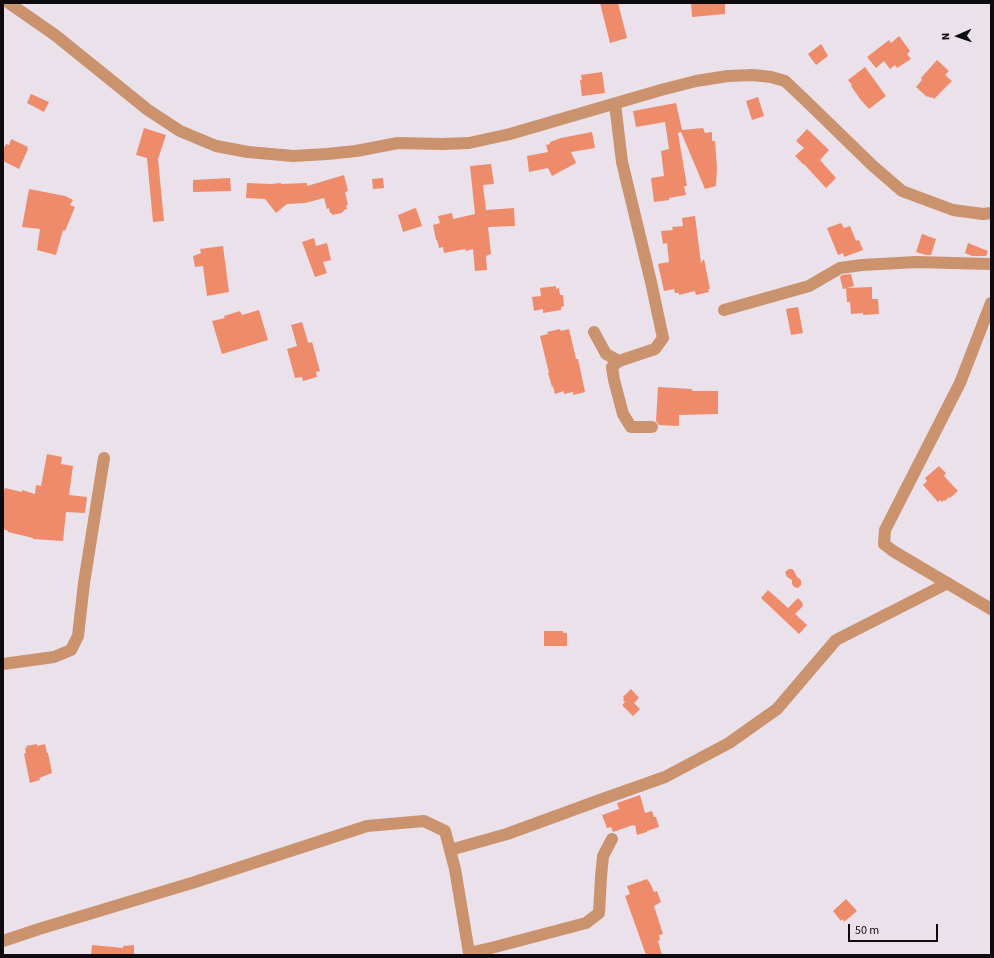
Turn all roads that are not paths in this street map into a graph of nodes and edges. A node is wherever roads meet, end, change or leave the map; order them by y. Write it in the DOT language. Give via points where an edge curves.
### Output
graph roads {
  1 [pos="9,3"];
  2 [pos="615,104"];
  3 [pos="991,213"];
  4 [pos="991,264"];
  5 [pos="991,303"];
  6 [pos="724,310"];
  7 [pos="594,332"];
  8 [pos="619,361"];
  9 [pos="652,427"];
  10 [pos="104,458"];
  11 [pos="948,583"];
  12 [pos="991,609"];
  13 [pos="3,664"];
  14 [pos="612,839"];
  15 [pos="450,850"];
  16 [pos="3,941"];
  1 -- 2 [label="street" via="55,35 148,110 180,131 216,146 248,152 293,156 362,150 398,143 469,143"];
  2 -- 3 [label="street" via="696,81 728,76 772,77 785,81 872,166 902,191 953,210"];
  2 -- 8 [label="street" via="622,162 663,338 655,348"];
  4 -- 6 [label="street" via="916,262 840,268 809,286"];
  5 -- 11 [label="street" via="960,383 885,530 884,544"];
  7 -- 8 [label="street" via="606,354"];
  8 -- 9 [label="street" via="612,367 623,414 631,427"];
  10 -- 13 [label="street" via="78,636 71,650 54,657"];
  11 -- 12 [label="street"];
  11 -- 15 [label="street" via="836,640 777,709 716,750 665,777 507,834"];
  14 -- 15 [label="street" via="603,856 599,913 586,922 468,953"];
  15 -- 16 [label="street" via="445,831 424,820 367,826"];
}
